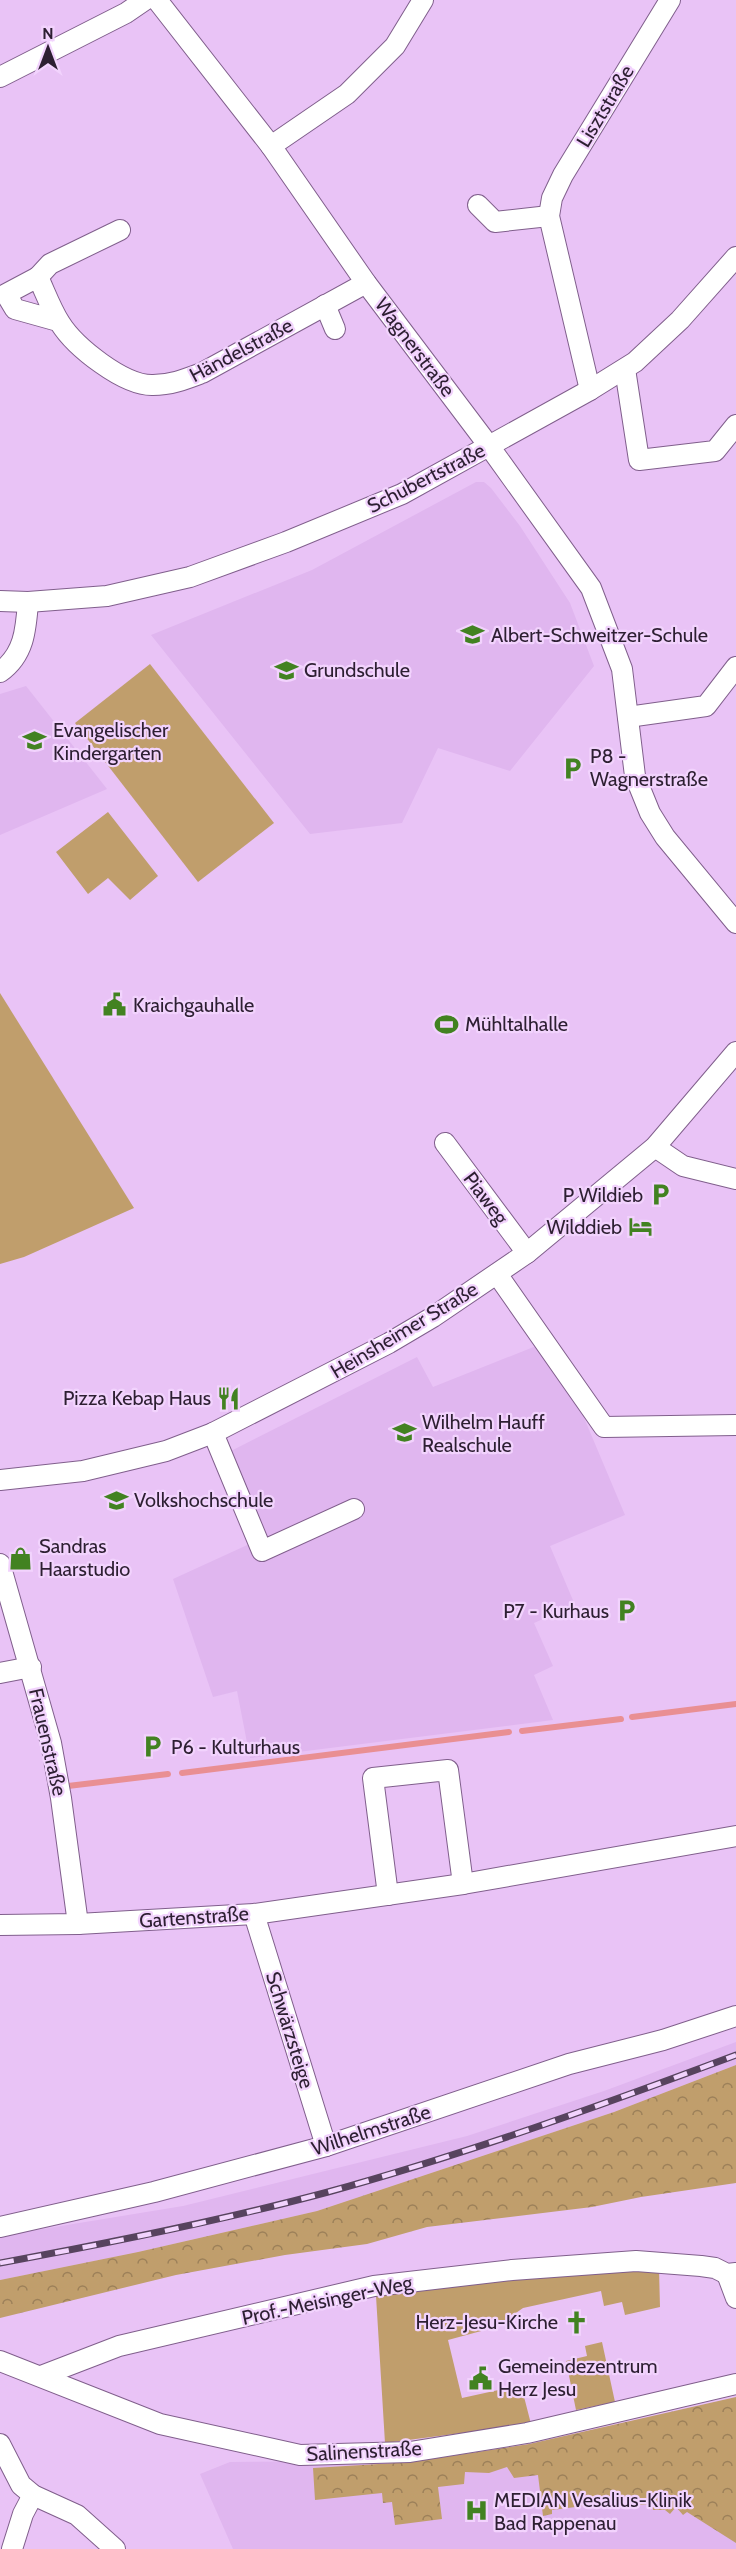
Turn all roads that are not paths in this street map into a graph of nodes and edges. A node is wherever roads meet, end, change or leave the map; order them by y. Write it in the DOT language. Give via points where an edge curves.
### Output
graph roads {
  1 [pos="145,0"];
  2 [pos="157,0"];
  3 [pos="423,0"];
  4 [pos="670,0"];
  5 [pos="0,77"];
  6 [pos="271,146"];
  7 [pos="478,205"];
  8 [pos="549,216"];
  9 [pos="120,230"];
  10 [pos="736,257"];
  11 [pos="38,277"];
  12 [pos="366,283"];
  13 [pos="325,305"];
  14 [pos="58,321"];
  15 [pos="335,329"];
  16 [pos="625,369"];
  17 [pos="590,390"];
  18 [pos="736,425"];
  19 [pos="489,446"];
  20 [pos="0,601"];
  21 [pos="28,602"];
  22 [pos="736,667"];
  23 [pos="0,672"];
  24 [pos="628,717"];
  25 [pos="736,923"];
  26 [pos="736,1052"];
  27 [pos="445,1143"];
  28 [pos="655,1147"];
  29 [pos="736,1179"];
  30 [pos="527,1252"];
  31 [pos="497,1274"];
  32 [pos="736,1425"];
  33 [pos="213,1433"];
  34 [pos="0,1480"];
  35 [pos="354,1509"];
  36 [pos="0,1564"];
  37 [pos="31,1667"];
  38 [pos="0,1673"];
  39 [pos="736,1836"];
  40 [pos="463,1884"];
  41 [pos="388,1895"];
  42 [pos="254,1914"];
  43 [pos="78,1924"];
  44 [pos="0,1925"];
  45 [pos="736,2016"];
  46 [pos="327,2146"];
  47 [pos="0,2227"];
  48 [pos="731,2274"];
  49 [pos="736,2298"];
  50 [pos="0,2361"];
  51 [pos="41,2376"];
  52 [pos="736,2384"];
  53 [pos="0,2444"];
  54 [pos="33,2496"];
  55 [pos="12,2549"];
  56 [pos="115,2549"];
  1 -- 5 [label="street"];
  2 -- 6 [label="street, Wagnerstraße"];
  3 -- 6 [label="street" via="394,46 347,94"];
  4 -- 8 [label="street, Lisztstraße" via="563,175"];
  6 -- 12 [label="street, Wagnerstraße"];
  7 -- 8 [label="street" via="495,222"];
  8 -- 17 [label="street, Lisztstraße"];
  9 -- 11 [label="street" via="50,264"];
  10 -- 16 [label="street, Schubertstraße" via="680,320"];
  11 -- 14 [label="street, Händelstraße"];
  11 -- 14 [label="street" via="6,294 15,309"];
  12 -- 13 [label="street, Händelstraße"];
  12 -- 19 [label="street, Wagnerstraße"];
  13 -- 14 [label="street, Händelstraße" via="202,373 176,383 150,386 105,366 72,339"];
  13 -- 15 [label="street"];
  16 -- 17 [label="street, Schubertstraße"];
  16 -- 18 [label="street" via="639,460 715,451"];
  17 -- 19 [label="street, Schubertstraße"];
  19 -- 21 [label="street, Schubertstraße" via="402,494 190,577 107,596"];
  19 -- 24 [label="street, Wagnerstraße" via="591,588 622,669"];
  20 -- 21 [label="street, Schubertstraße"];
  21 -- 23 [label="street" via="18,656"];
  22 -- 24 [label="street" via="706,706"];
  24 -- 25 [label="street, Wagnerstraße" via="635,776 650,813"];
  26 -- 28 [label="street, Heinsheimer Straße"];
  27 -- 30 [label="street, Piaweg"];
  28 -- 29 [label="street" via="683,1166"];
  28 -- 30 [label="street, Heinsheimer Straße"];
  30 -- 31 [label="street, Heinsheimer Straße"];
  31 -- 32 [label="street" via="604,1427"];
  31 -- 33 [label="street, Heinsheimer Straße" via="378,1350"];
  33 -- 34 [label="street, Heinsheimer Straße" via="166,1451 83,1471"];
  33 -- 35 [label="street" via="262,1551"];
  36 -- 37 [label="street, Frauenstraße"];
  37 -- 38 [label="street"];
  37 -- 43 [label="street, Frauenstraße" via="51,1743"];
  39 -- 40 [label="street, Gartenstraße"];
  40 -- 41 [label="street, Gartenstraße"];
  40 -- 41 [label="street" via="448,1770 374,1778"];
  41 -- 42 [label="street, Gartenstraße"];
  42 -- 43 [label="street, Gartenstraße"];
  42 -- 46 [label="street, Schwärzsteige"];
  43 -- 44 [label="street, Gartenstraße"];
  45 -- 46 [label="street, Wilhelmstraße" via="569,2064"];
  46 -- 47 [label="street, Wilhelmstraße" via="154,2192"];
  48 -- 49 [label="street, Prof.-Meisinger-Weg"];
  48 -- 51 [label="street, Prof.-Meisinger-Weg" via="715,2268 636,2261 374,2286 119,2346"];
  50 -- 51 [label="street, Salinenstraße"];
  51 -- 52 [label="street, Salinenstraße" via="160,2424 300,2455 410,2452 527,2433"];
  53 -- 54 [label="street" via="21,2485"];
  54 -- 55 [label="street"];
  54 -- 56 [label="street" via="77,2515"];
}
